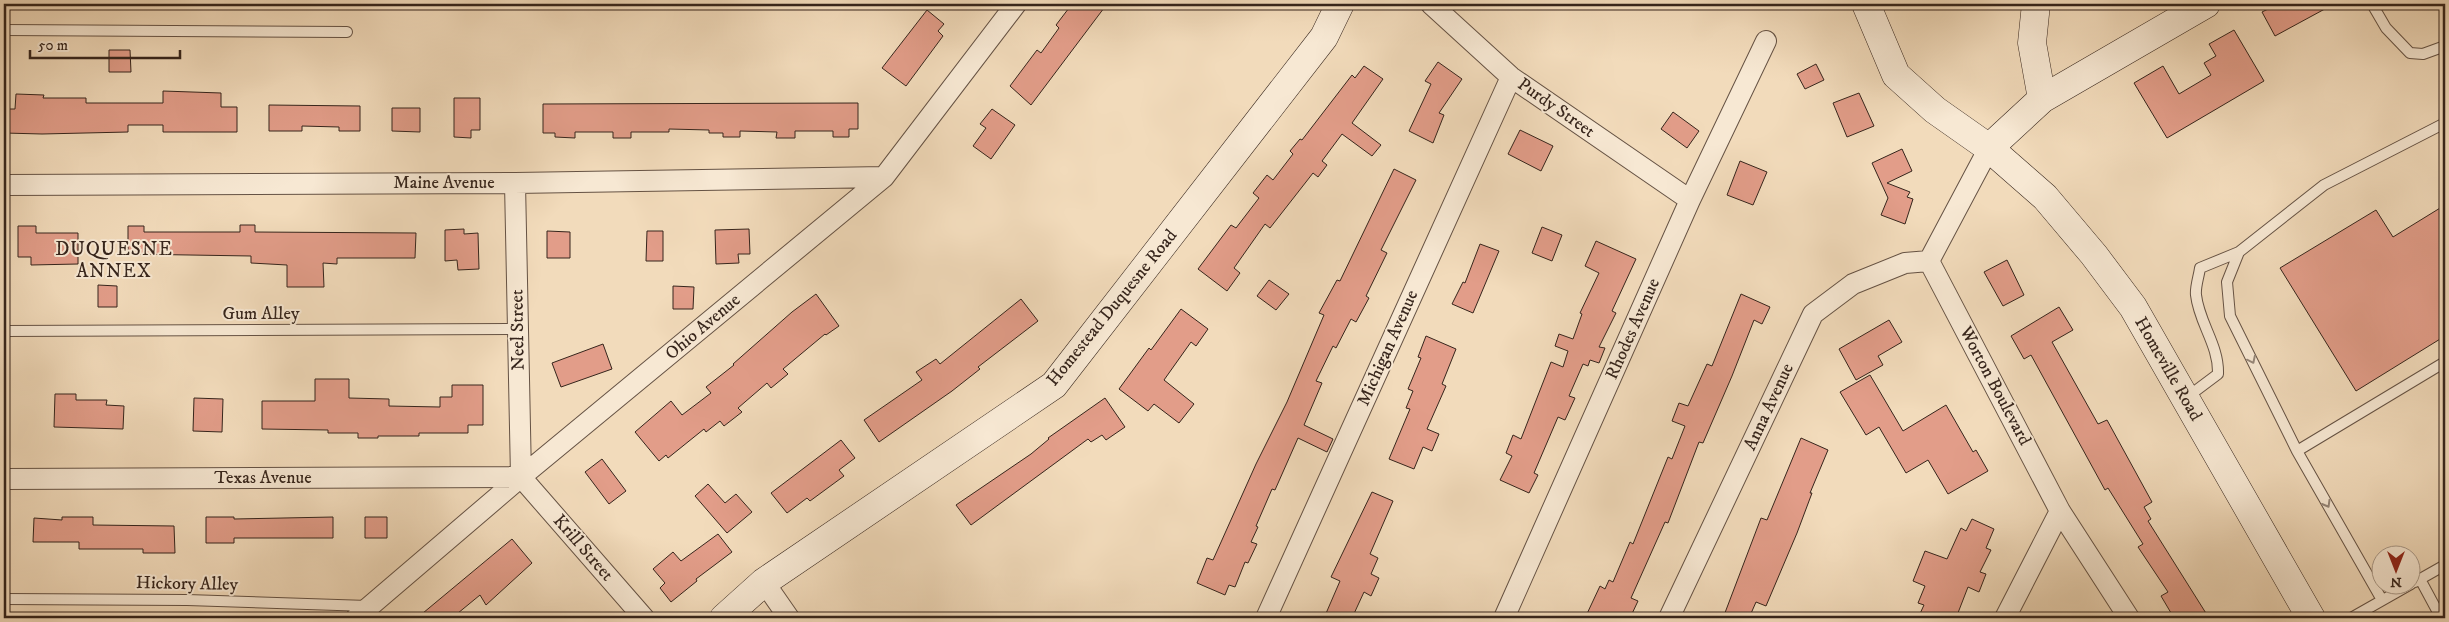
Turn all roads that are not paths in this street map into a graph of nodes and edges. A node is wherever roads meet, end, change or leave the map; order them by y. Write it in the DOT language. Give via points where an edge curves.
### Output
graph roads {
  1 [pos="1340,4"];
  2 [pos="1431,4"];
  3 [pos="1866,4"];
  4 [pos="2036,4"];
  5 [pos="2206,4"];
  6 [pos="2372,4"];
  7 [pos="1012,5"];
  8 [pos="4,30"];
  9 [pos="347,32"];
  10 [pos="1766,41"];
  11 [pos="2445,46"];
  12 [pos="1511,77"];
  13 [pos="2042,99"];
  14 [pos="2445,123"];
  15 [pos="1989,148"];
  16 [pos="884,177"];
  17 [pos="515,183"];
  18 [pos="4,185"];
  19 [pos="1690,200"];
  20 [pos="2239,252"];
  21 [pos="1929,261"];
  22 [pos="518,329"];
  23 [pos="4,331"];
  24 [pos="2445,362"];
  25 [pos="2185,399"];
  26 [pos="2297,451"];
  27 [pos="522,477"];
  28 [pos="4,479"];
  29 [pos="2060,511"];
  30 [pos="2445,565"];
  31 [pos="2422,578"];
  32 [pos="764,582"];
  33 [pos="2422,593"];
  34 [pos="2393,594"];
  35 [pos="4,599"];
  36 [pos="2382,600"];
  37 [pos="363,612"];
  38 [pos="644,618"];
  39 [pos="724,618"];
  40 [pos="789,618"];
  41 [pos="1266,618"];
  42 [pos="1504,618"];
  43 [pos="1669,618"];
  44 [pos="2006,618"];
  45 [pos="2129,618"];
  46 [pos="2311,618"];
  47 [pos="2351,618"];
  48 [pos="2441,618"];
  1 -- 32 [label="street, Homestead Duquesne Road" via="1324,37 1054,385"];
  2 -- 12 [label="street, Purdy Street"];
  3 -- 15 [label="street" via="1896,74 1935,110"];
  4 -- 13 [label="street" via="2032,43"];
  5 -- 13 [label="street"];
  6 -- 11 [label="lane" via="2386,28 2410,53 2423,54"];
  7 -- 16 [label="street, Ohio Avenue"];
  8 -- 9 [label="lane"];
  10 -- 19 [label="street, Rhodes Avenue"];
  12 -- 19 [label="street, Purdy Street"];
  12 -- 41 [label="street, Michigan Avenue"];
  13 -- 15 [label="street"];
  14 -- 20 [label="lane" via="2324,185"];
  15 -- 21 [label="street"];
  15 -- 25 [label="street, Homeville Road" via="2045,197 2094,255 2133,307"];
  16 -- 17 [label="street, Maine Avenue"];
  16 -- 27 [label="street, Ohio Avenue"];
  17 -- 18 [label="street, Maine Avenue"];
  17 -- 22 [label="street, Neel Street"];
  19 -- 42 [label="street, Rhodes Avenue"];
  20 -- 25 [label="lane" via="2200,268 2196,294 2219,358 2218,374"];
  20 -- 26 [label="lane, one-way" via="2227,282 2230,316"];
  21 -- 29 [label="street, Worton Boulevard"];
  21 -- 43 [label="street, Anna Avenue" via="1906,263 1853,284 1813,314"];
  22 -- 23 [label="lane, Gum Alley"];
  22 -- 27 [label="street, Neel Street"];
  24 -- 26 [label="lane"];
  25 -- 46 [label="street, Homeville Road"];
  26 -- 36 [label="lane, one-way"];
  27 -- 28 [label="street, Texas Avenue"];
  27 -- 37 [label="street, Ohio Avenue"];
  27 -- 38 [label="street, Krill Street"];
  29 -- 44 [label="street"];
  29 -- 45 [label="street, Worton Boulevard"];
  30 -- 31 [label="lane"];
  32 -- 39 [label="street, Homestead Duquesne Road"];
  32 -- 40 [label="street"];
  33 -- 48 [label="lane"];
  34 -- 36 [label="lane"];
  35 -- 37 [label="lane, Hickory Alley" via="187,600"];
  36 -- 47 [label="lane"];
}
